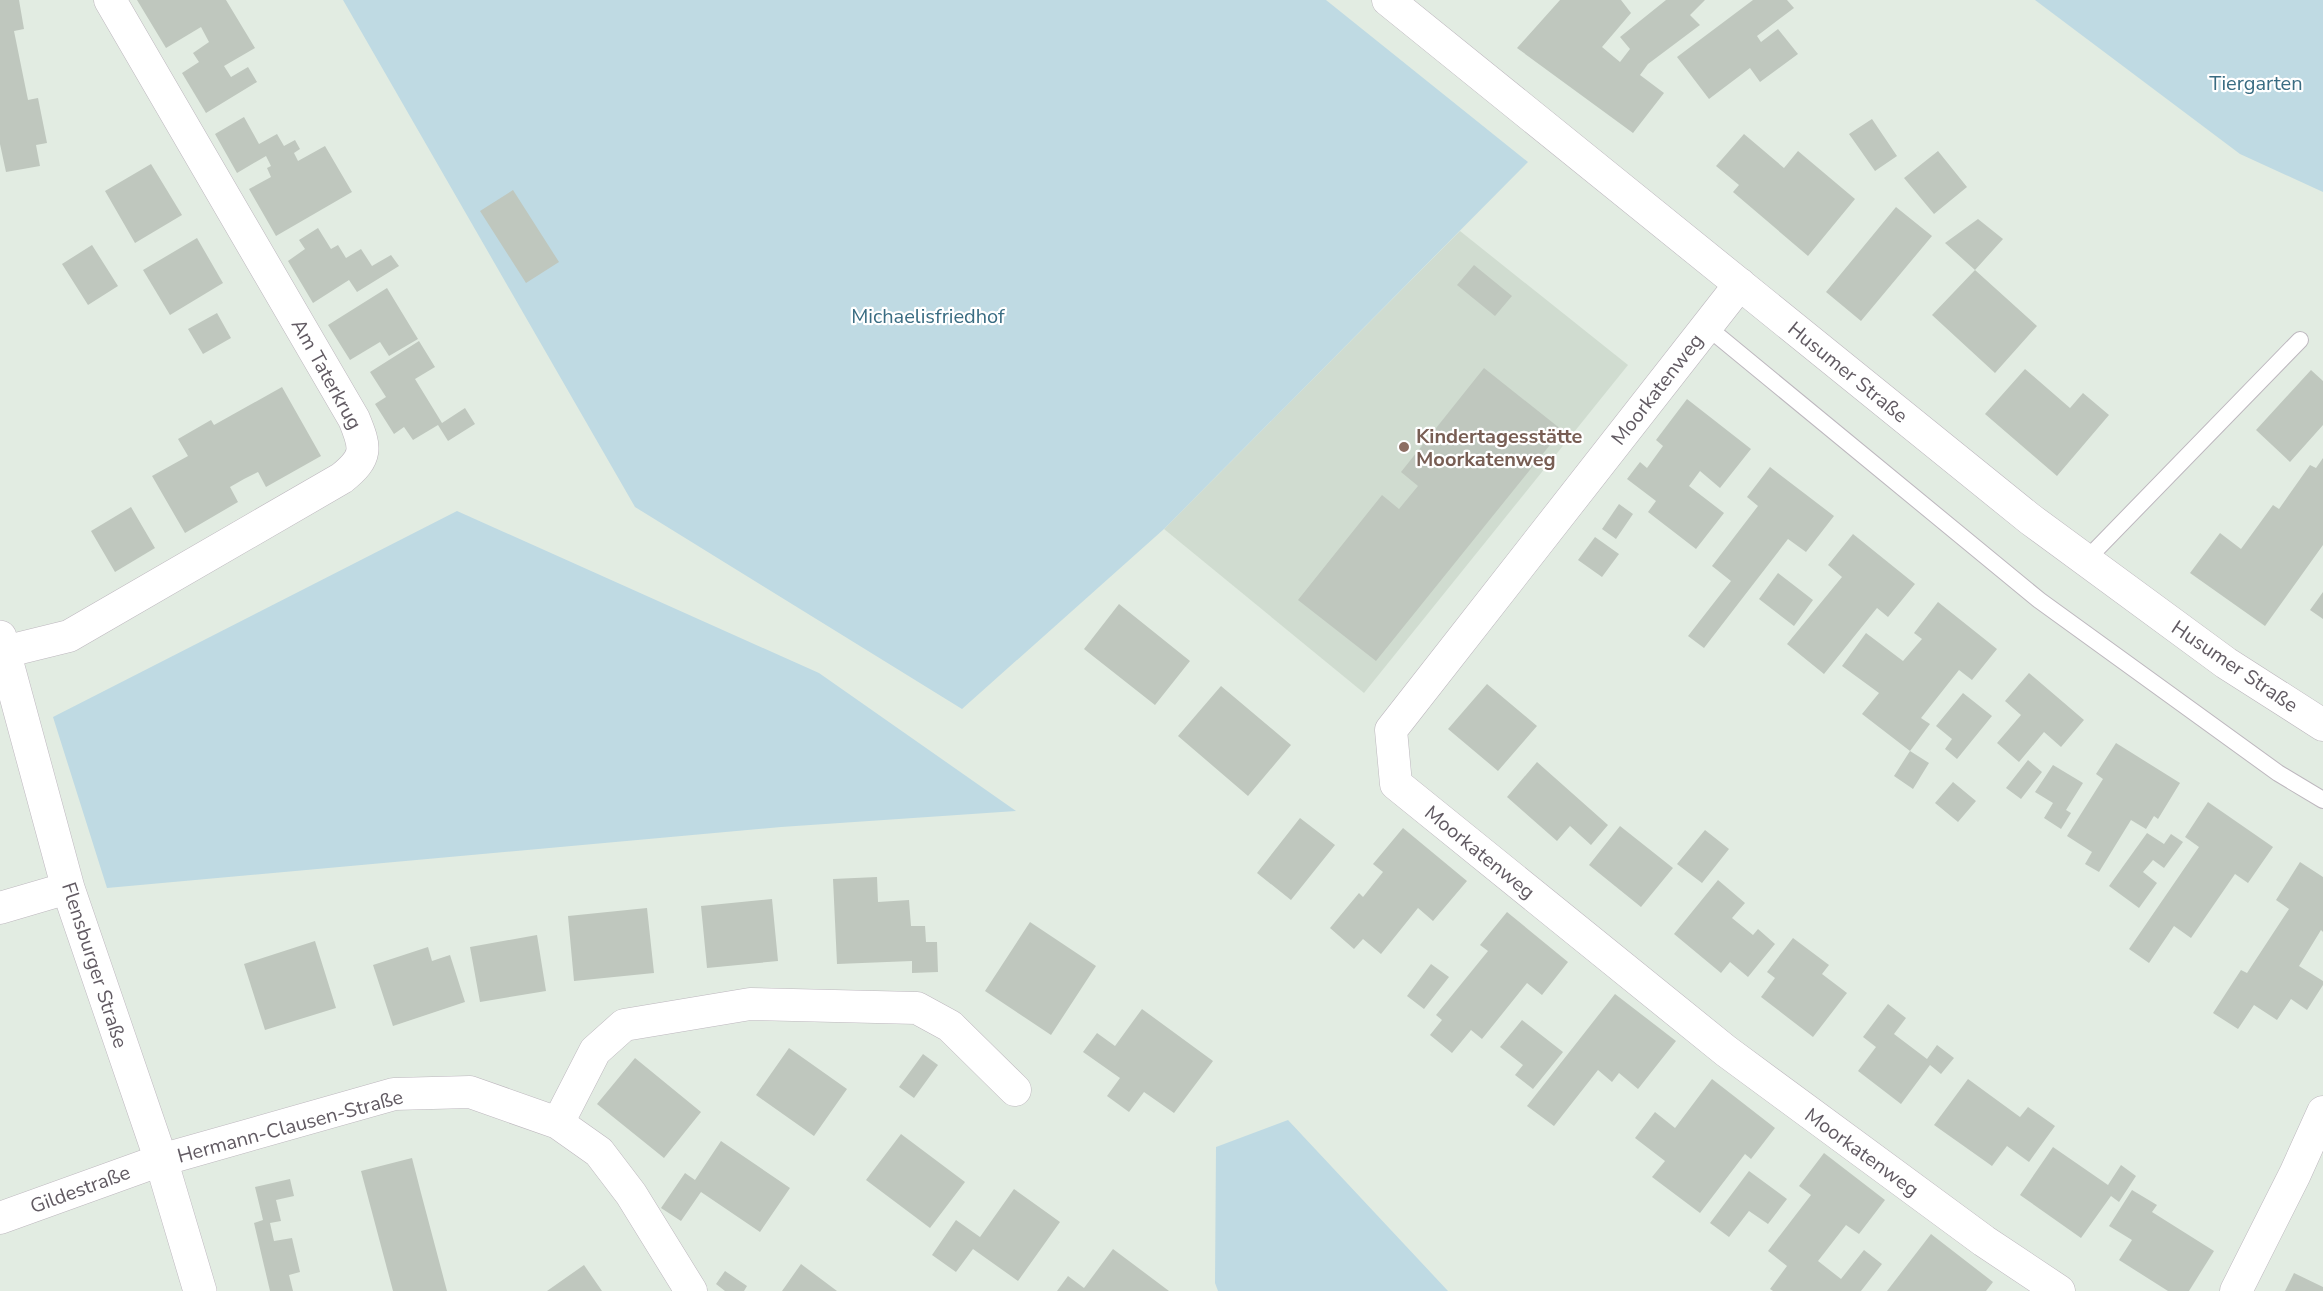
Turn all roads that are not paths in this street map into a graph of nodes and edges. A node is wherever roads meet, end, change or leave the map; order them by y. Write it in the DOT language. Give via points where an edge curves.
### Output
graph roads {
  1 [pos="110,0"];
  2 [pos="1410,6"];
  3 [pos="1740,284"];
  4 [pos="1706,326"];
  5 [pos="2300,340"];
  6 [pos="2086,560"];
  7 [pos="2,645"];
  8 [pos="2323,726"];
  9 [pos="2323,800"];
  10 [pos="68,888"];
  11 [pos="0,908"];
  12 [pos="1016,1090"];
  13 [pos="2323,1112"];
  14 [pos="558,1123"];
  15 [pos="161,1160"];
  16 [pos="0,1218"];
  17 [pos="200,1291"];
  18 [pos="691,1291"];
  19 [pos="2059,1291"];
  20 [pos="2236,1291"];
  1 -- 7 [label="street, Am Taterkrug" via="354,419 364,443 357,465 332,484 69,636"];
  2 -- 3 [label="street, Husumer Straße"];
  3 -- 4 [label="street, Moorkatenweg"];
  3 -- 6 [label="street, Husumer Straße"];
  4 -- 9 [label="lane" via="2039,600 2278,773"];
  4 -- 19 [label="street, Moorkatenweg" via="1391,730 1396,784 1726,1051 1984,1241"];
  5 -- 6 [label="lane"];
  6 -- 8 [label="street, Husumer Straße" via="2226,663"];
  7 -- 10 [label="street, Flensburger Straße"];
  10 -- 11 [label="street"];
  10 -- 15 [label="street, Flensburger Straße"];
  12 -- 14 [label="street" via="950,1026 917,1008 750,1004 624,1025 595,1051"];
  13 -- 20 [label="street"];
  14 -- 15 [label="street, Hermann-Clausen-Straße" via="470,1092 394,1094"];
  14 -- 18 [label="street, Hermann-Clausen-Straße" via="599,1152 631,1194"];
  15 -- 16 [label="street, Gildestraße"];
  15 -- 17 [label="street, Flensburger Straße"];
}
